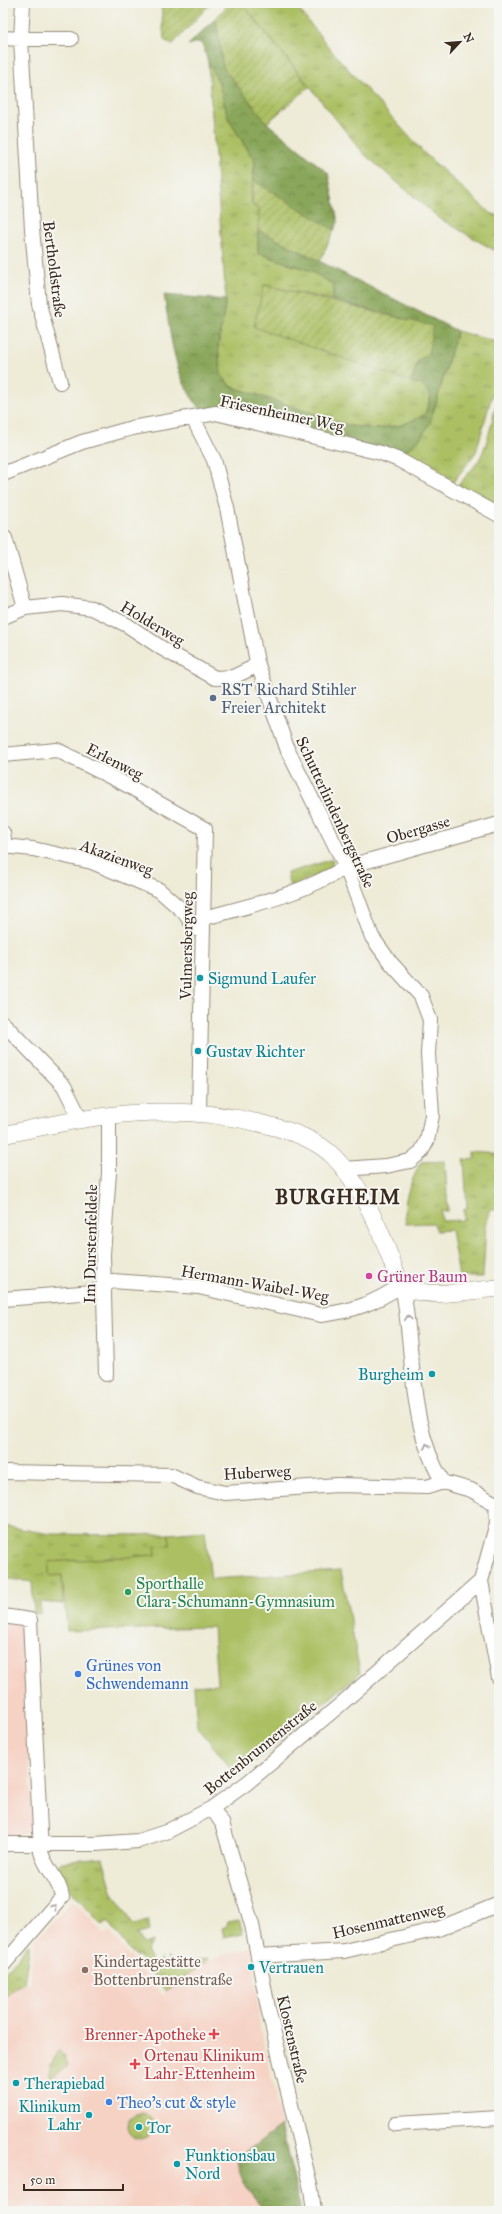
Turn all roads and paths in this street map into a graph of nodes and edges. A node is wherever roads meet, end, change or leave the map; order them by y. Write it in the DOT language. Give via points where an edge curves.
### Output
graph roads {
  1 [pos="23,3"];
  2 [pos="3,38"];
  3 [pos="21,39"];
  4 [pos="71,39"];
  5 [pos="60,382"];
  6 [pos="193,418"];
  7 [pos="3,474"];
  8 [pos="499,515"];
  9 [pos="5,538"];
  10 [pos="25,608"];
  11 [pos="3,617"];
  12 [pos="257,662"];
  13 [pos="3,755"];
  14 [pos="499,824"];
  15 [pos="205,829"];
  16 [pos="4,841"];
  17 [pos="346,867"];
  18 [pos="204,918"];
  19 [pos="203,932"];
  20 [pos="3,1023"];
  21 [pos="199,1112"];
  22 [pos="108,1114"];
  23 [pos="80,1118"];
  24 [pos="3,1135"];
  25 [pos="343,1169"];
  26 [pos="105,1284"];
  27 [pos="402,1285"];
  28 [pos="499,1288"];
  29 [pos="3,1299"];
  30 [pos="106,1374"];
  31 [pos="3,1472"];
  32 [pos="443,1482"];
  33 [pos="497,1503"];
  34 [pos="481,1581"];
  35 [pos="3,1616"];
  36 [pos="499,1678"];
  37 [pos="212,1808"];
  38 [pos="40,1843"];
  39 [pos="3,1844"];
  40 [pos="499,1904"];
  41 [pos="258,1956"];
  42 [pos="3,1965"];
  43 [pos="499,2118"];
  44 [pos="394,2124"];
  45 [pos="314,2211"];
  1 -- 3 [label="street, Bertholdstraße"];
  2 -- 3 [label="street"];
  3 -- 4 [label="street"];
  3 -- 5 [label="street, Bertholdstraße" via="32,229 40,304"];
  6 -- 7 [label="street, Friesenheimer Weg" via="132,428 89,440"];
  6 -- 8 [label="street, Friesenheimer Weg" via="216,413 381,453 399,460"];
  6 -- 12 [label="street, Schutterlindenbergstraße" via="214,460 227,508"];
  9 -- 10 [label="street"];
  10 -- 11 [label="street, Holderweg"];
  10 -- 12 [label="street, Holderweg" via="62,604 92,608 128,625 163,650 215,678 233,677 252,668"];
  12 -- 17 [label="street, Schutterlindenbergstraße" via="288,752"];
  13 -- 15 [label="street, Erlenweg" via="57,750 124,783"];
  14 -- 17 [label="street, Obergasse"];
  15 -- 18 [label="street, Vulmersbergweg"];
  16 -- 19 [label="street, Akazienweg" via="92,862 159,890 184,912 195,928"];
  17 -- 18 [label="street" via="326,880 290,895"];
  17 -- 25 [label="street, Schutterlindenbergstraße" via="372,937 390,962 421,996 426,1008 430,1020 428,1054 432,1115 427,1141 421,1152 410,1161 386,1166"];
  18 -- 19 [label="street, Vulmersbergweg"];
  19 -- 21 [label="street, Vulmersbergweg"];
  20 -- 23 [label="street" via="64,1086"];
  21 -- 22 [label="street"];
  21 -- 25 [label="street" via="242,1118 300,1135 335,1157"];
  22 -- 23 [label="street"];
  22 -- 26 [label="street, Im Durstenfeldele" via="109,1173 103,1254"];
  23 -- 24 [label="street"];
  25 -- 27 [label="street" via="359,1190 371,1213"];
  26 -- 27 [label="street, Hermann-Waibel-Weg" via="112,1281 199,1287 321,1315 341,1312 379,1300"];
  26 -- 29 [label="street, Hermann-Waibel-Weg" via="94,1292"];
  26 -- 30 [label="street, Im Durstenfeldele"];
  27 -- 28 [label="street" via="417,1292 436,1293"];
  32 -- 27 [label="street, one-way" via="433,1466 417,1412"];
  31 -- 32 [label="street, Huberweg" via="171,1475 197,1487 225,1493 336,1485 426,1487"];
  32 -- 33 [label="street" via="471,1490"];
  33 -- 34 [label="street" via="497,1522"];
  34 -- 36 [label="street"];
  34 -- 37 [label="street, Bottenbrunnenstraße" via="341,1704 247,1783"];
  35 -- 38 [label="street" via="30,1620"];
  37 -- 38 [label="street, Bottenbrunnenstraße" via="166,1832 138,1841"];
  37 -- 41 [label="street, Klostenstraße" via="222,1823 252,1925"];
  38 -- 39 [label="street, Bottenbrunnenstraße"];
  42 -- 38 [label="street, one-way" via="62,1896 45,1864"];
  40 -- 41 [label="street, Hosenmattenweg" via="438,1929 344,1951"];
  41 -- 45 [label="street, Klostenstraße"];
  43 -- 44 [label="street"];
}
